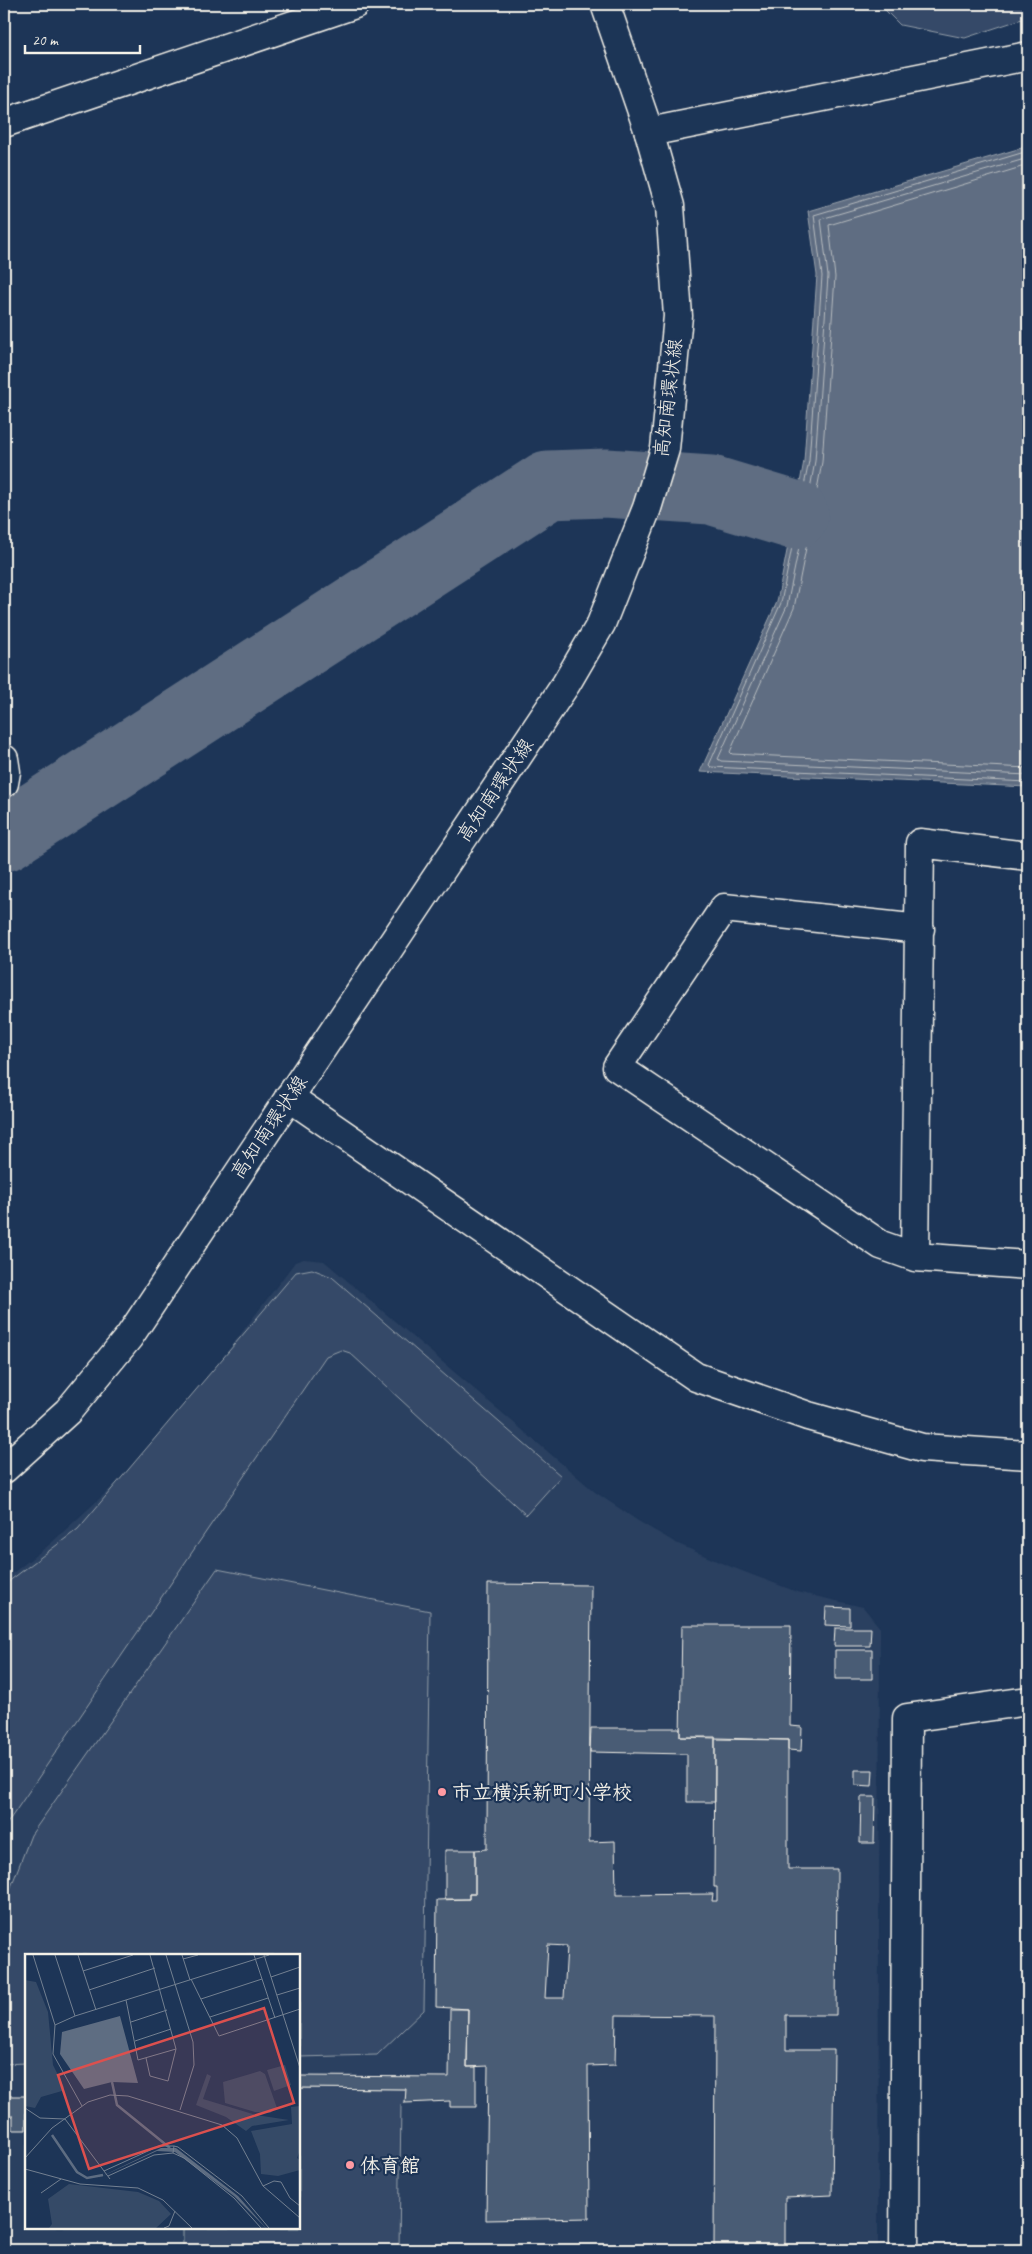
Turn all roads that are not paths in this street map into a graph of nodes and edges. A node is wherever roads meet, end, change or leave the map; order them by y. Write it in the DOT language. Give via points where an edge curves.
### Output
graph roads {
  1 [pos="355,4"];
  2 [pos="605,4"];
  3 [pos="1028,56"];
  4 [pos="4,123"];
  5 [pos="649,132"];
  6 [pos="4,759"];
  7 [pos="4,783"];
  8 [pos="1028,856"];
  9 [pos="920,929"];
  10 [pos="289,1097"];
  11 [pos="916,1257"];
  12 [pos="1028,1265"];
  13 [pos="1028,1455"];
  14 [pos="4,1468"];
  15 [pos="1028,1701"];
  16 [pos="904,2250"];
  1 -- 4 [label="street"];
  2 -- 5 [label="street, 高知南環状線"];
  3 -- 5 [label="street"];
  5 -- 10 [label="street, 高知南環状線" via="670,206 678,316 664,449 647,508 602,624 566,684"];
  6 -- 7 [label="street"];
  8 -- 9 [label="street" via="920,843"];
  9 -- 11 [label="street"];
  9 -- 11 [label="street" via="724,908 617,1067 881,1245"];
  10 -- 13 [label="street" via="696,1377 808,1416 922,1448"];
  10 -- 14 [label="street, 高知南環状線" via="128,1337 68,1411"];
  11 -- 12 [label="street"];
  15 -- 16 [label="street" via="907,1718"];
}
